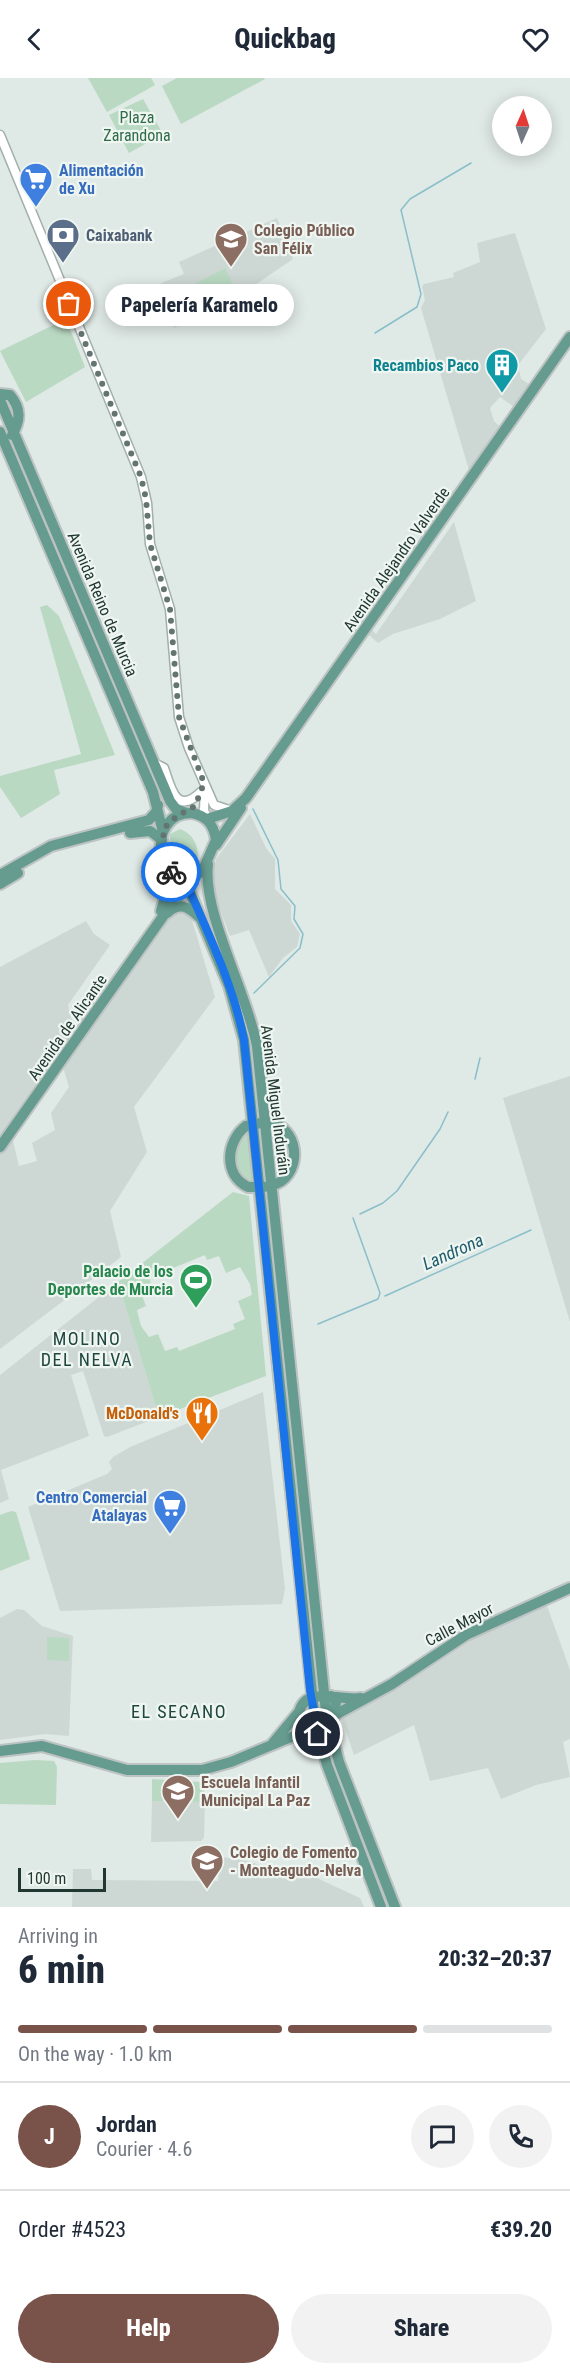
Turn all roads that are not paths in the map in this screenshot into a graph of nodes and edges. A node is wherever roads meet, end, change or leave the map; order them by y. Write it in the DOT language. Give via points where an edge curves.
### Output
graph roads {
  1 [pos="0,135"];
  2 [pos="570,338"];
  3 [pos="0,394"];
  4 [pos="0,400"];
  5 [pos="14,433"];
  6 [pos="1,439"];
  7 [pos="154,763"];
  8 [pos="204,788"];
  9 [pos="246,798"];
  10 [pos="158,805"];
  11 [pos="232,811"];
  12 [pos="186,813"];
  13 [pos="207,819"];
  14 [pos="162,836"];
  15 [pos="214,848"];
  16 [pos="165,864"];
  17 [pos="208,864"];
  18 [pos="0,875"];
  19 [pos="184,878"];
  20 [pos="0,884"];
  21 [pos="201,918"];
  22 [pos="161,919"];
  23 [pos="266,1122"];
  24 [pos="253,1123"];
  25 [pos="0,1147"];
  26 [pos="272,1186"];
  27 [pos="260,1187"];
  28 [pos="570,1588"];
  29 [pos="327,1695"];
  30 [pos="367,1696"];
  31 [pos="311,1697"];
  32 [pos="300,1711"];
  33 [pos="335,1716"];
  34 [pos="328,1726"];
  35 [pos="312,1734"];
  36 [pos="271,1744"];
  37 [pos="0,1751"];
  38 [pos="381,1907"];
  39 [pos="395,1907"];
  1 -- 8 [label="street" via="141,477 150,544 170,609 179,717"];
  2 -- 9 [label="main road, Avenida Alejandro Valverde"];
  3 -- 5 [label="main road" via="10,395 18,407 20,416"];
  4 -- 5 [label="main road, Avenida Reino de Murcia"];
  5 -- 6 [label="main road"];
  5 -- 7 [label="main road, Avenida Reino de Murcia"];
  6 -- 10 [label="main road, Avenida Reino de Murcia"];
  7 -- 8 [label="street" via="164,768 178,800 194,799"];
  7 -- 12 [label="main road, Avenida Reino de Murcia" via="173,806"];
  8 -- 11 [label="street" via="214,805"];
  8 -- 12 [label="street" via="195,806"];
  8 -- 13 [label="street"];
  9 -- 11 [label="main road"];
  9 -- 15 [label="main road"];
  10 -- 14 [label="main road, Avenida Reino de Murcia"];
  10 -- 18 [label="main road" via="149,820 51,846"];
  11 -- 13 [label="main road"];
  12 -- 13 [label="main road"];
  12 -- 14 [label="main road" via="171,819"];
  13 -- 15 [label="main road" via="215,833"];
  14 -- 16 [label="main road"];
  14 -- 20 [label="main road" via="143,830 61,850"];
  15 -- 17 [label="main road"];
  16 -- 19 [label="main road" via="171,873"];
  16 -- 22 [label="main road, Avenida de Alicante"];
  17 -- 19 [label="main road" via="199,874"];
  17 -- 23 [label="main road, Avenida Miguel Induráin" via="215,916 254,1033"];
  19 -- 21 [label="main road, Avenida Miguel Induráin"];
  19 -- 22 [label="main road, Avenida de Alicante"];
  21 -- 22 [label="main road" via="183,906 172,908"];
  21 -- 24 [label="main road, Avenida Miguel Induráin" via="230,986 239,1019"];
  22 -- 25 [label="main road, Avenida de Alicante"];
  23 -- 24 [label="main road"];
  23 -- 26 [label="main road, Avenida Miguel Induráin"];
  23 -- 26 [label="main road" via="285,1128 294,1148 287,1174"];
  24 -- 27 [label="main road, Avenida Miguel Induráin"];
  24 -- 27 [label="main road" via="237,1135 231,1164 239,1182"];
  26 -- 27 [label="main road"];
  26 -- 29 [label="main road, Avenida Miguel Induráin"];
  27 -- 31 [label="main road, Avenida Miguel Induráin"];
  28 -- 30 [label="main road, Calle Mayor" via="466,1635"];
  29 -- 30 [label="main road, Calle Mayor" via="351,1699"];
  29 -- 31 [label="main road, Calle Mayor"];
  29 -- 33 [label="main road" via="336,1702"];
  29 -- 34 [label="main road, Avenida Miguel Induráin"];
  30 -- 33 [label="main road, Calle Mayor"];
  31 -- 32 [label="main road" via="304,1701"];
  31 -- 35 [label="main road, Avenida Miguel Induráin"];
  32 -- 35 [label="main road" via="298,1724"];
  32 -- 36 [label="main road"];
  33 -- 34 [label="main road"];
  34 -- 35 [label="main road"];
  34 -- 39 [label="main road, Avenida Miguel Induráin"];
  35 -- 36 [label="main road"];
  35 -- 38 [label="main road, Avenida Miguel Induráin"];
  36 -- 37 [label="main road" via="218,1766 180,1771 122,1769 42,1746"];
}
